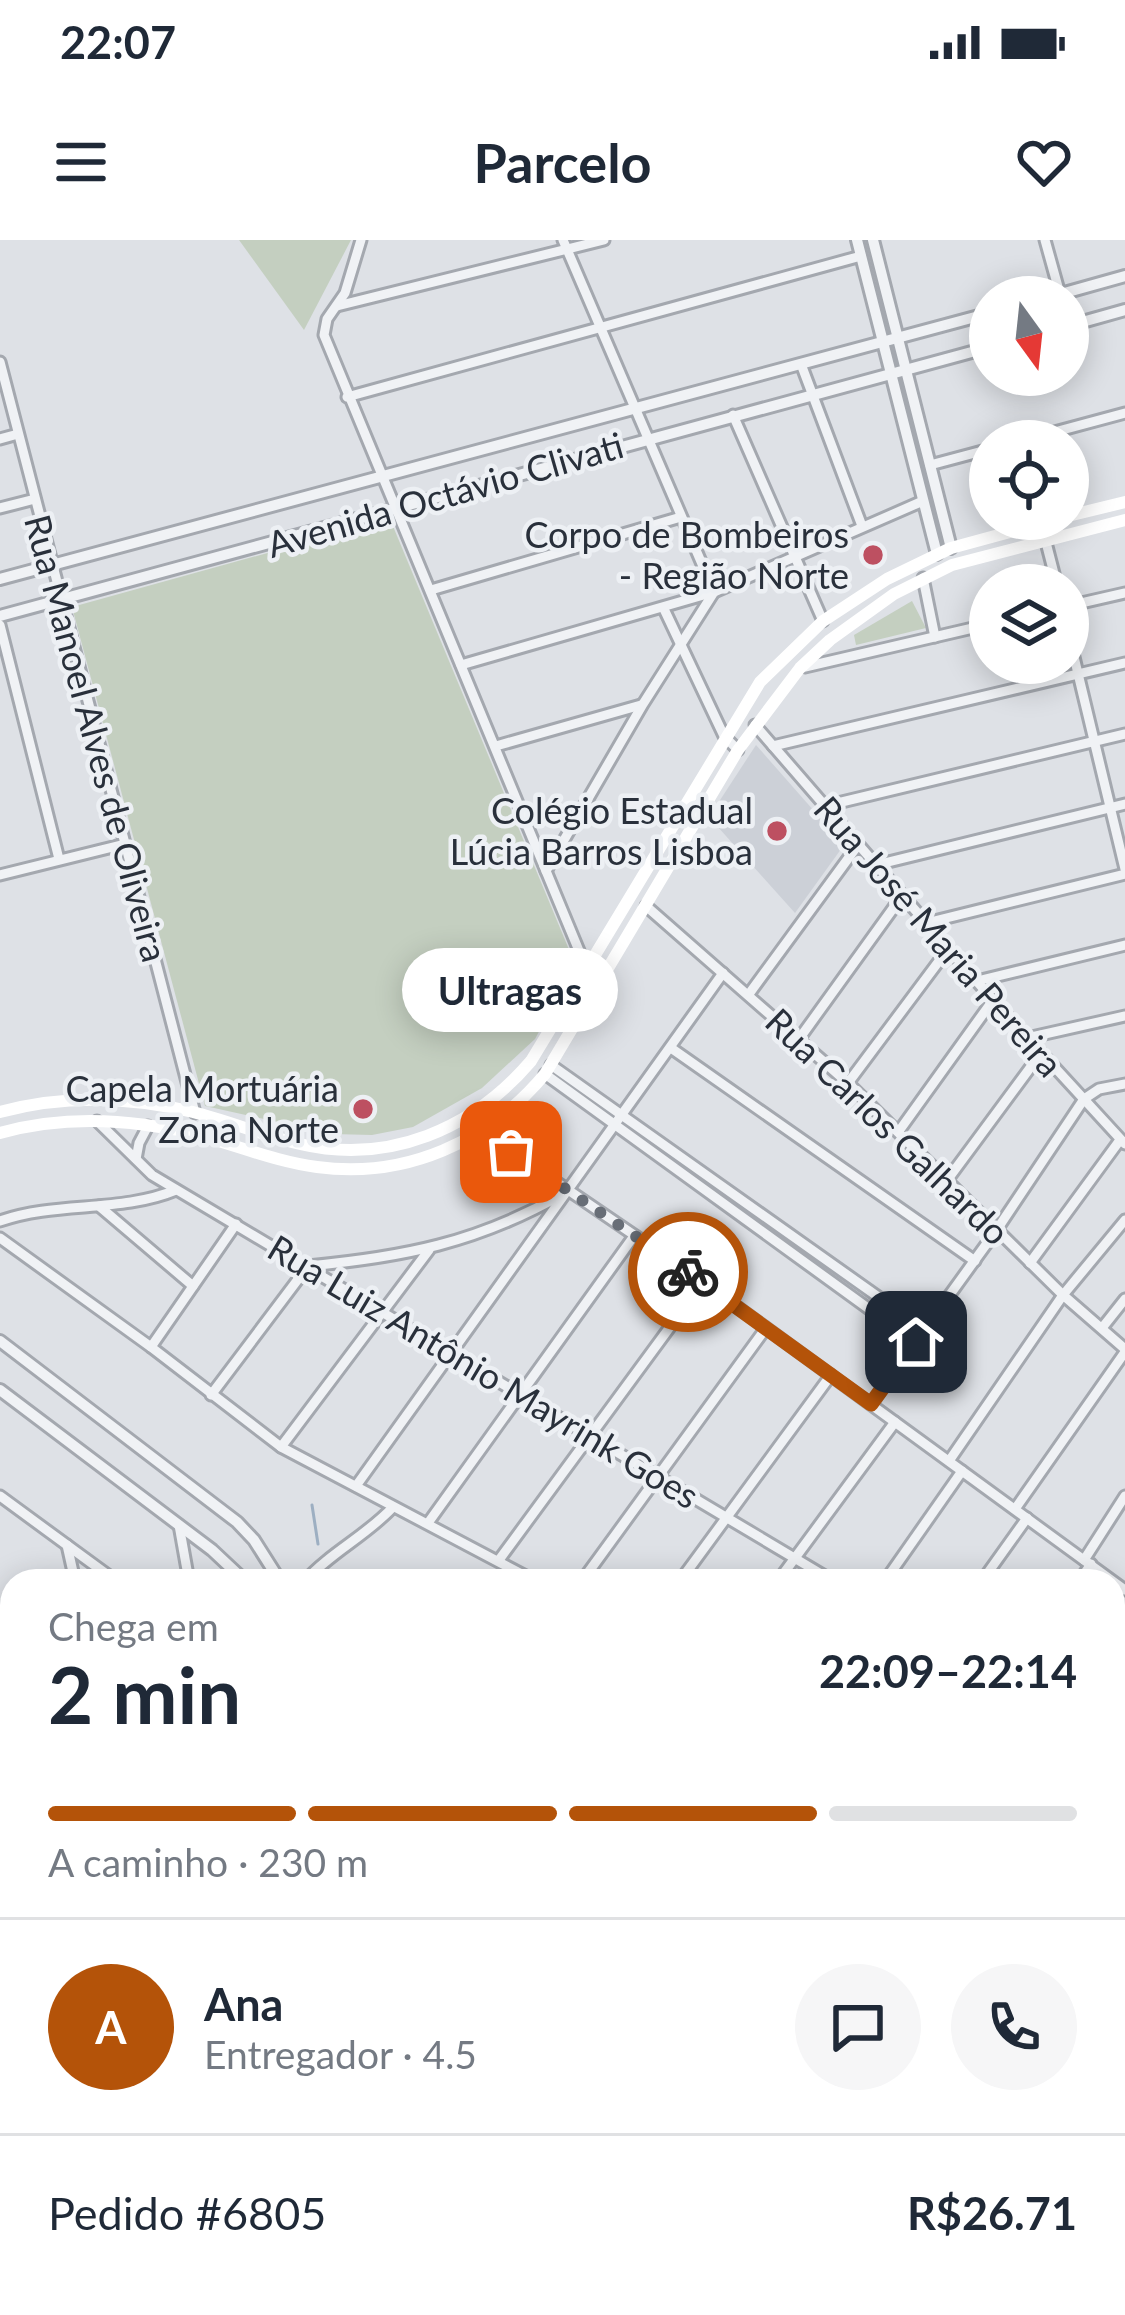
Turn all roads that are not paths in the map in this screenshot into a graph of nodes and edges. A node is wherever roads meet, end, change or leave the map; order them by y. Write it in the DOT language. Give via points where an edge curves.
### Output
graph roads {
  1 [pos="361,240"];
  2 [pos="604,240"];
  3 [pos="857,240"];
  4 [pos="873,240"];
  5 [pos="1046,240"];
  6 [pos="566,245"];
  7 [pos="861,256"];
  8 [pos="1052,276"];
  9 [pos="1125,276"];
  10 [pos="1089,286"];
  11 [pos="338,306"];
  12 [pos="1125,310"];
  13 [pos="969,318"];
  14 [pos="1089,320"];
  15 [pos="601,330"];
  16 [pos="898,337"];
  17 [pos="882,341"];
  18 [pos="969,353"];
  19 [pos="801,364"];
  20 [pos="0,366"];
  21 [pos="906,370"];
  22 [pos="890,374"];
  23 [pos="810,395"];
  24 [pos="347,397"];
  25 [pos="635,408"];
  26 [pos="1125,413"];
  27 [pos="733,415"];
  28 [pos="1089,423"];
  29 [pos="18,434"];
  30 [pos="647,437"];
  31 [pos="0,439"];
  32 [pos="969,455"];
  33 [pos="930,465"];
  34 [pos="381,476"];
  35 [pos="35,499"];
  36 [pos="923,501"];
  37 [pos="1125,502"];
  38 [pos="0,508"];
  39 [pos="394,509"];
  40 [pos="1089,511"];
  41 [pos="681,517"];
  42 [pos="1125,520"];
  43 [pos="862,526"];
  44 [pos="1089,529"];
  45 [pos="980,540"];
  46 [pos="1042,540"];
  47 [pos="951,548"];
  48 [pos="937,554"];
  49 [pos="794,558"];
  50 [pos="52,565"];
  51 [pos="923,578"];
  52 [pos="0,579"];
  53 [pos="887,579"];
  54 [pos="431,590"];
  55 [pos="714,592"];
  56 [pos="1125,593"];
  57 [pos="894,594"];
  58 [pos="62,599"];
  59 [pos="1089,602"];
  60 [pos="664,609"];
  61 [pos="0,616"];
  62 [pos="823,621"];
  63 [pos="0,625"];
  64 [pos="844,629"];
  65 [pos="969,629"];
  66 [pos="935,637"];
  67 [pos="681,649"];
  68 [pos="854,655"];
  69 [pos="1125,663"];
  70 [pos="461,665"];
  71 [pos="800,668"];
  72 [pos="1089,671"];
  73 [pos="1035,684"];
  74 [pos="1080,684"];
  75 [pos="643,704"];
  76 [pos="755,724"];
  77 [pos="1125,734"];
  78 [pos="724,736"];
  79 [pos="1094,741"];
  80 [pos="496,746"];
  81 [pos="773,746"];
  82 [pos="738,750"];
  83 [pos="1125,804"];
  84 [pos="825,806"];
  85 [pos="1111,807"];
  86 [pos="124,844"];
  87 [pos="858,845"];
  88 [pos="59,859"];
  89 [pos="876,865"];
  90 [pos="1125,871"];
  91 [pos="546,872"];
  92 [pos="0,875"];
  93 [pos="902,896"];
  94 [pos="646,906"];
  95 [pos="926,923"];
  96 [pos="1125,944"];
  97 [pos="948,949"];
  98 [pos="587,970"];
  99 [pos="723,973"];
  100 [pos="976,981"];
  101 [pos="749,994"];
  102 [pos="993,1000"];
  103 [pos="580,1012"];
  104 [pos="1125,1016"];
  105 [pos="1028,1038"];
  106 [pos="799,1040"];
  107 [pos="671,1048"];
  108 [pos="1041,1053"];
  109 [pos="548,1069"];
  110 [pos="848,1083"];
  111 [pos="1125,1084"];
  112 [pos="503,1093"];
  113 [pos="1084,1100"];
  114 [pos="0,1112"];
  115 [pos="195,1113"];
  116 [pos="620,1119"];
  117 [pos="96,1121"];
  118 [pos="148,1126"];
  119 [pos="898,1131"];
  120 [pos="0,1132"];
  121 [pos="482,1132"];
  122 [pos="1123,1142"];
  123 [pos="136,1159"];
  124 [pos="948,1179"];
  125 [pos="176,1190"];
  126 [pos="567,1191"];
  127 [pos="99,1206"];
  128 [pos="520,1218"];
  129 [pos="1125,1220"];
  130 [pos="0,1221"];
  131 [pos="236,1224"];
  132 [pos="998,1228"];
  133 [pos="536,1235"];
  134 [pos="634,1236"];
  135 [pos="0,1238"];
  136 [pos="429,1250"];
  137 [pos="975,1261"];
  138 [pos="1030,1263"];
  139 [pos="308,1266"];
  140 [pos="703,1282"];
  141 [pos="193,1286"];
  142 [pos="1063,1295"];
  143 [pos="1125,1299"];
  144 [pos="383,1310"];
  145 [pos="766,1328"];
  146 [pos="1102,1328"];
  147 [pos="925,1330"];
  148 [pos="0,1341"];
  149 [pos="916,1342"];
  150 [pos="152,1347"];
  151 [pos="1125,1351"];
  152 [pos="453,1352"];
  153 [pos="831,1375"];
  154 [pos="0,1390"];
  155 [pos="520,1392"];
  156 [pos="211,1395"];
  157 [pos="871,1404"];
  158 [pos="895,1422"];
  159 [pos="590,1434"];
  160 [pos="281,1448"];
  161 [pos="949,1461"];
  162 [pos="962,1471"];
  163 [pos="660,1475"];
  164 [pos="356,1486"];
  165 [pos="0,1496"];
  166 [pos="1125,1496"];
  167 [pos="393,1507"];
  168 [pos="1015,1509"];
  169 [pos="730,1517"];
  170 [pos="1027,1518"];
  171 [pos="428,1523"];
  172 [pos="179,1525"];
  173 [pos="67,1545"];
  174 [pos="796,1558"];
  175 [pos="499,1560"];
  176 [pos="1088,1562"];
  177 [pos="73,1569"];
  178 [pos="100,1569"];
  179 [pos="187,1569"];
  180 [pos="231,1569"];
  181 [pos="268,1569"];
  182 [pos="315,1569"];
  183 [pos="515,1569"];
  184 [pos="591,1569"];
  185 [pos="689,1569"];
  186 [pos="787,1569"];
  187 [pos="814,1569"];
  188 [pos="893,1569"];
  189 [pos="991,1569"];
  190 [pos="1085,1569"];
  191 [pos="1097,1569"];
  1 -- 11 [label="street"];
  2 -- 6 [label="street"];
  3 -- 7 [label="street"];
  4 -- 16 [label="street"];
  5 -- 8 [label="street"];
  6 -- 11 [label="street"];
  6 -- 15 [label="street"];
  7 -- 15 [label="street"];
  7 -- 17 [label="street"];
  9 -- 10 [label="street"];
  11 -- 24 [label="street" via="324,334"];
  12 -- 14 [label="street"];
  13 -- 16 [label="street, Avenida Octávio Clivati"];
  15 -- 24 [label="street"];
  15 -- 25 [label="street"];
  16 -- 17 [label="street, Avenida Octávio Clivati"];
  16 -- 21 [label="street"];
  17 -- 19 [label="street, Avenida Octávio Clivati"];
  17 -- 22 [label="street"];
  18 -- 21 [label="street, Avenida Octávio Clivati"];
  19 -- 23 [label="street"];
  19 -- 25 [label="street, Avenida Octávio Clivati"];
  20 -- 29 [label="street, Rua Manoel Alves de Oliveira"];
  21 -- 22 [label="street, Avenida Octávio Clivati"];
  21 -- 33 [label="street"];
  22 -- 23 [label="street, Avenida Octávio Clivati"];
  22 -- 36 [label="street"];
  23 -- 27 [label="street, Avenida Octávio Clivati"];
  23 -- 43 [label="street"];
  24 -- 34 [label="street"];
  25 -- 30 [label="street"];
  25 -- 34 [label="street, Avenida Octávio Clivati"];
  26 -- 28 [label="street"];
  27 -- 30 [label="street, Avenida Octávio Clivati"];
  27 -- 49 [label="street"];
  29 -- 31 [label="street"];
  29 -- 35 [label="street, Rua Manoel Alves de Oliveira"];
  30 -- 39 [label="street, Avenida Octávio Clivati"];
  30 -- 41 [label="street"];
  32 -- 33 [label="street"];
  33 -- 47 [label="street"];
  34 -- 39 [label="street"];
  34 -- 50 [label="street, Avenida Octávio Clivati"];
  35 -- 38 [label="street"];
  35 -- 50 [label="street, Rua Manoel Alves de Oliveira"];
  36 -- 43 [label="street"];
  36 -- 48 [label="street"];
  37 -- 40 [label="main road"];
  39 -- 54 [label="street"];
  39 -- 58 [label="street, Avenida Octávio Clivati"];
  41 -- 54 [label="street"];
  41 -- 55 [label="street"];
  42 -- 44 [label="main road"];
  43 -- 49 [label="street"];
  45 -- 47 [label="main road"];
  46 -- 51 [label="main road"];
  47 -- 48 [label="main road"];
  47 -- 51 [label="main road"];
  48 -- 53 [label="main road"];
  49 -- 55 [label="street"];
  49 -- 62 [label="street"];
  50 -- 52 [label="street, Avenida Octávio Clivati"];
  50 -- 58 [label="street, Rua Manoel Alves de Oliveira"];
  51 -- 57 [label="main road"];
  51 -- 66 [label="street"];
  53 -- 57 [label="main road"];
  53 -- 62 [label="main road"];
  54 -- 70 [label="street"];
  55 -- 60 [label="street"];
  55 -- 67 [label="street"];
  56 -- 59 [label="street"];
  57 -- 64 [label="main road"];
  58 -- 61 [label="street, Avenida Octávio Clivati"];
  58 -- 86 [label="street, Rua Manoel Alves de Oliveira"];
  60 -- 67 [label="street"];
  60 -- 70 [label="street"];
  62 -- 78 [label="main road" via="760,682"];
  63 -- 88 [label="street"];
  64 -- 68 [label="street"];
  64 -- 71 [label="main road"];
  65 -- 66 [label="street"];
  66 -- 68 [label="street"];
  67 -- 75 [label="street"];
  67 -- 78 [label="street"];
  68 -- 71 [label="street"];
  69 -- 72 [label="street"];
  70 -- 80 [label="street"];
  71 -- 76 [label="main road"];
  73 -- 81 [label="street"];
  74 -- 79 [label="street"];
  75 -- 80 [label="street"];
  75 -- 91 [label="street"];
  76 -- 81 [label="street, Rua José Maria Pereira"];
  76 -- 82 [label="main road"];
  77 -- 79 [label="street"];
  78 -- 82 [label="street"];
  78 -- 98 [label="main road"];
  79 -- 84 [label="street"];
  79 -- 85 [label="street"];
  80 -- 91 [label="street"];
  81 -- 84 [label="street, Rua José Maria Pereira"];
  82 -- 94 [label="main road"];
  83 -- 85 [label="street"];
  84 -- 87 [label="street, Rua José Maria Pereira"];
  85 -- 89 [label="street"];
  85 -- 90 [label="street"];
  86 -- 88 [label="street"];
  86 -- 115 [label="street, Rua Manoel Alves de Oliveira"];
  87 -- 89 [label="street, Rua José Maria Pereira"];
  87 -- 101 [label="street"];
  88 -- 92 [label="street"];
  89 -- 93 [label="street, Rua José Maria Pereira"];
  90 -- 95 [label="street"];
  91 -- 98 [label="street"];
  93 -- 95 [label="street, Rua José Maria Pereira"];
  93 -- 106 [label="street"];
  94 -- 99 [label="street, Rua Carlos Galhardo"];
  94 -- 103 [label="main road"];
  95 -- 97 [label="street, Rua José Maria Pereira"];
  96 -- 100 [label="street"];
  97 -- 100 [label="street, Rua José Maria Pereira"];
  97 -- 110 [label="street"];
  98 -- 103 [label="main road"];
  98 -- 112 [label="main road"];
  99 -- 101 [label="street, Rua Carlos Galhardo"];
  99 -- 107 [label="street"];
  100 -- 102 [label="street, Rua José Maria Pereira"];
  101 -- 106 [label="street, Rua Carlos Galhardo"];
  102 -- 105 [label="street, Rua José Maria Pereira"];
  102 -- 119 [label="street"];
  103 -- 109 [label="main road"];
  104 -- 105 [label="street"];
  105 -- 108 [label="street, Rua José Maria Pereira"];
  106 -- 110 [label="street, Rua Carlos Galhardo"];
  107 -- 116 [label="street"];
  107 -- 137 [label="street"];
  108 -- 113 [label="street, Rua José Maria Pereira"];
  108 -- 124 [label="street"];
  109 -- 116 [label="street"];
  109 -- 121 [label="main road"];
  110 -- 119 [label="street, Rua Carlos Galhardo"];
  111 -- 113 [label="street"];
  112 -- 115 [label="main road" via="443,1130 362,1150 299,1144"];
  112 -- 121 [label="main road" via="480,1118"];
  113 -- 122 [label="street, Rua José Maria Pereira"];
  113 -- 132 [label="street"];
  114 -- 115 [label="main road" via="96,1100"];
  115 -- 118 [label="main road" via="187,1126"];
  116 -- 126 [label="street"];
  116 -- 147 [label="street"];
  116 -- 149 [label="street"];
  117 -- 118 [label="main road"];
  117 -- 120 [label="main road"];
  117 -- 123 [label="street, Rua Luiz Antônio Mayrink Goes"];
  118 -- 121 [label="main road" via="341,1168 408,1163"];
  118 -- 123 [label="street"];
  119 -- 124 [label="street, Rua Carlos Galhardo"];
  121 -- 126 [label="street"];
  122 -- 138 [label="street"];
  123 -- 125 [label="street, Rua Luiz Antônio Mayrink Goes"];
  124 -- 132 [label="street, Rua Carlos Galhardo"];
  125 -- 127 [label="street"];
  125 -- 131 [label="street, Rua Luiz Antônio Mayrink Goes"];
  126 -- 128 [label="street"];
  126 -- 133 [label="street"];
  126 -- 134 [label="street"];
  127 -- 130 [label="street"];
  127 -- 141 [label="street"];
  128 -- 133 [label="street"];
  128 -- 136 [label="street"];
  129 -- 142 [label="street"];
  131 -- 139 [label="street, Rua Luiz Antônio Mayrink Goes"];
  131 -- 141 [label="street"];
  132 -- 137 [label="street"];
  132 -- 138 [label="street, Rua Carlos Galhardo"];
  133 -- 152 [label="street"];
  134 -- 140 [label="street"];
  134 -- 155 [label="street"];
  135 -- 150 [label="street"];
  136 -- 139 [label="street"];
  136 -- 144 [label="street"];
  137 -- 147 [label="street"];
  138 -- 142 [label="street, Rua Carlos Galhardo"];
  139 -- 144 [label="street, Rua Luiz Antônio Mayrink Goes"];
  139 -- 156 [label="street"];
  140 -- 145 [label="street"];
  140 -- 159 [label="street"];
  141 -- 150 [label="street"];
  142 -- 146 [label="street, Rua Carlos Galhardo"];
  142 -- 161 [label="street"];
  143 -- 146 [label="street"];
  144 -- 152 [label="street, Rua Luiz Antônio Mayrink Goes"];
  144 -- 160 [label="street"];
  145 -- 153 [label="street"];
  145 -- 163 [label="street"];
  146 -- 151 [label="street, Rua Carlos Galhardo"];
  147 -- 149 [label="street"];
  148 -- 181 [label="street" via="237,1522"];
  149 -- 157 [label="street"];
  150 -- 156 [label="street"];
  151 -- 168 [label="street"];
  152 -- 155 [label="street, Rua Luiz Antônio Mayrink Goes"];
  152 -- 164 [label="street"];
  153 -- 157 [label="street"];
  153 -- 169 [label="street"];
  154 -- 172 [label="street"];
  155 -- 159 [label="street, Rua Luiz Antônio Mayrink Goes"];
  155 -- 171 [label="street"];
  156 -- 160 [label="street"];
  157 -- 158 [label="street"];
  158 -- 161 [label="street"];
  158 -- 174 [label="street"];
  159 -- 163 [label="street, Rua Luiz Antônio Mayrink Goes"];
  159 -- 175 [label="street"];
  160 -- 164 [label="street"];
  161 -- 162 [label="street"];
  162 -- 168 [label="street"];
  162 -- 188 [label="street"];
  163 -- 169 [label="street, Rua Luiz Antônio Mayrink Goes"];
  163 -- 184 [label="street"];
  164 -- 167 [label="street"];
  165 -- 173 [label="street"];
  166 -- 176 [label="street"];
  167 -- 171 [label="street"];
  167 -- 182 [label="street"];
  168 -- 170 [label="street"];
  169 -- 174 [label="street, Rua Luiz Antônio Mayrink Goes"];
  169 -- 185 [label="street"];
  170 -- 176 [label="street"];
  170 -- 189 [label="street"];
  171 -- 175 [label="street"];
  172 -- 179 [label="street"];
  172 -- 180 [label="street"];
  173 -- 177 [label="street"];
  173 -- 178 [label="street"];
  174 -- 186 [label="street"];
  174 -- 187 [label="street, Rua Luiz Antônio Mayrink Goes"];
  175 -- 183 [label="street"];
  176 -- 190 [label="street"];
  176 -- 191 [label="street"];
}
